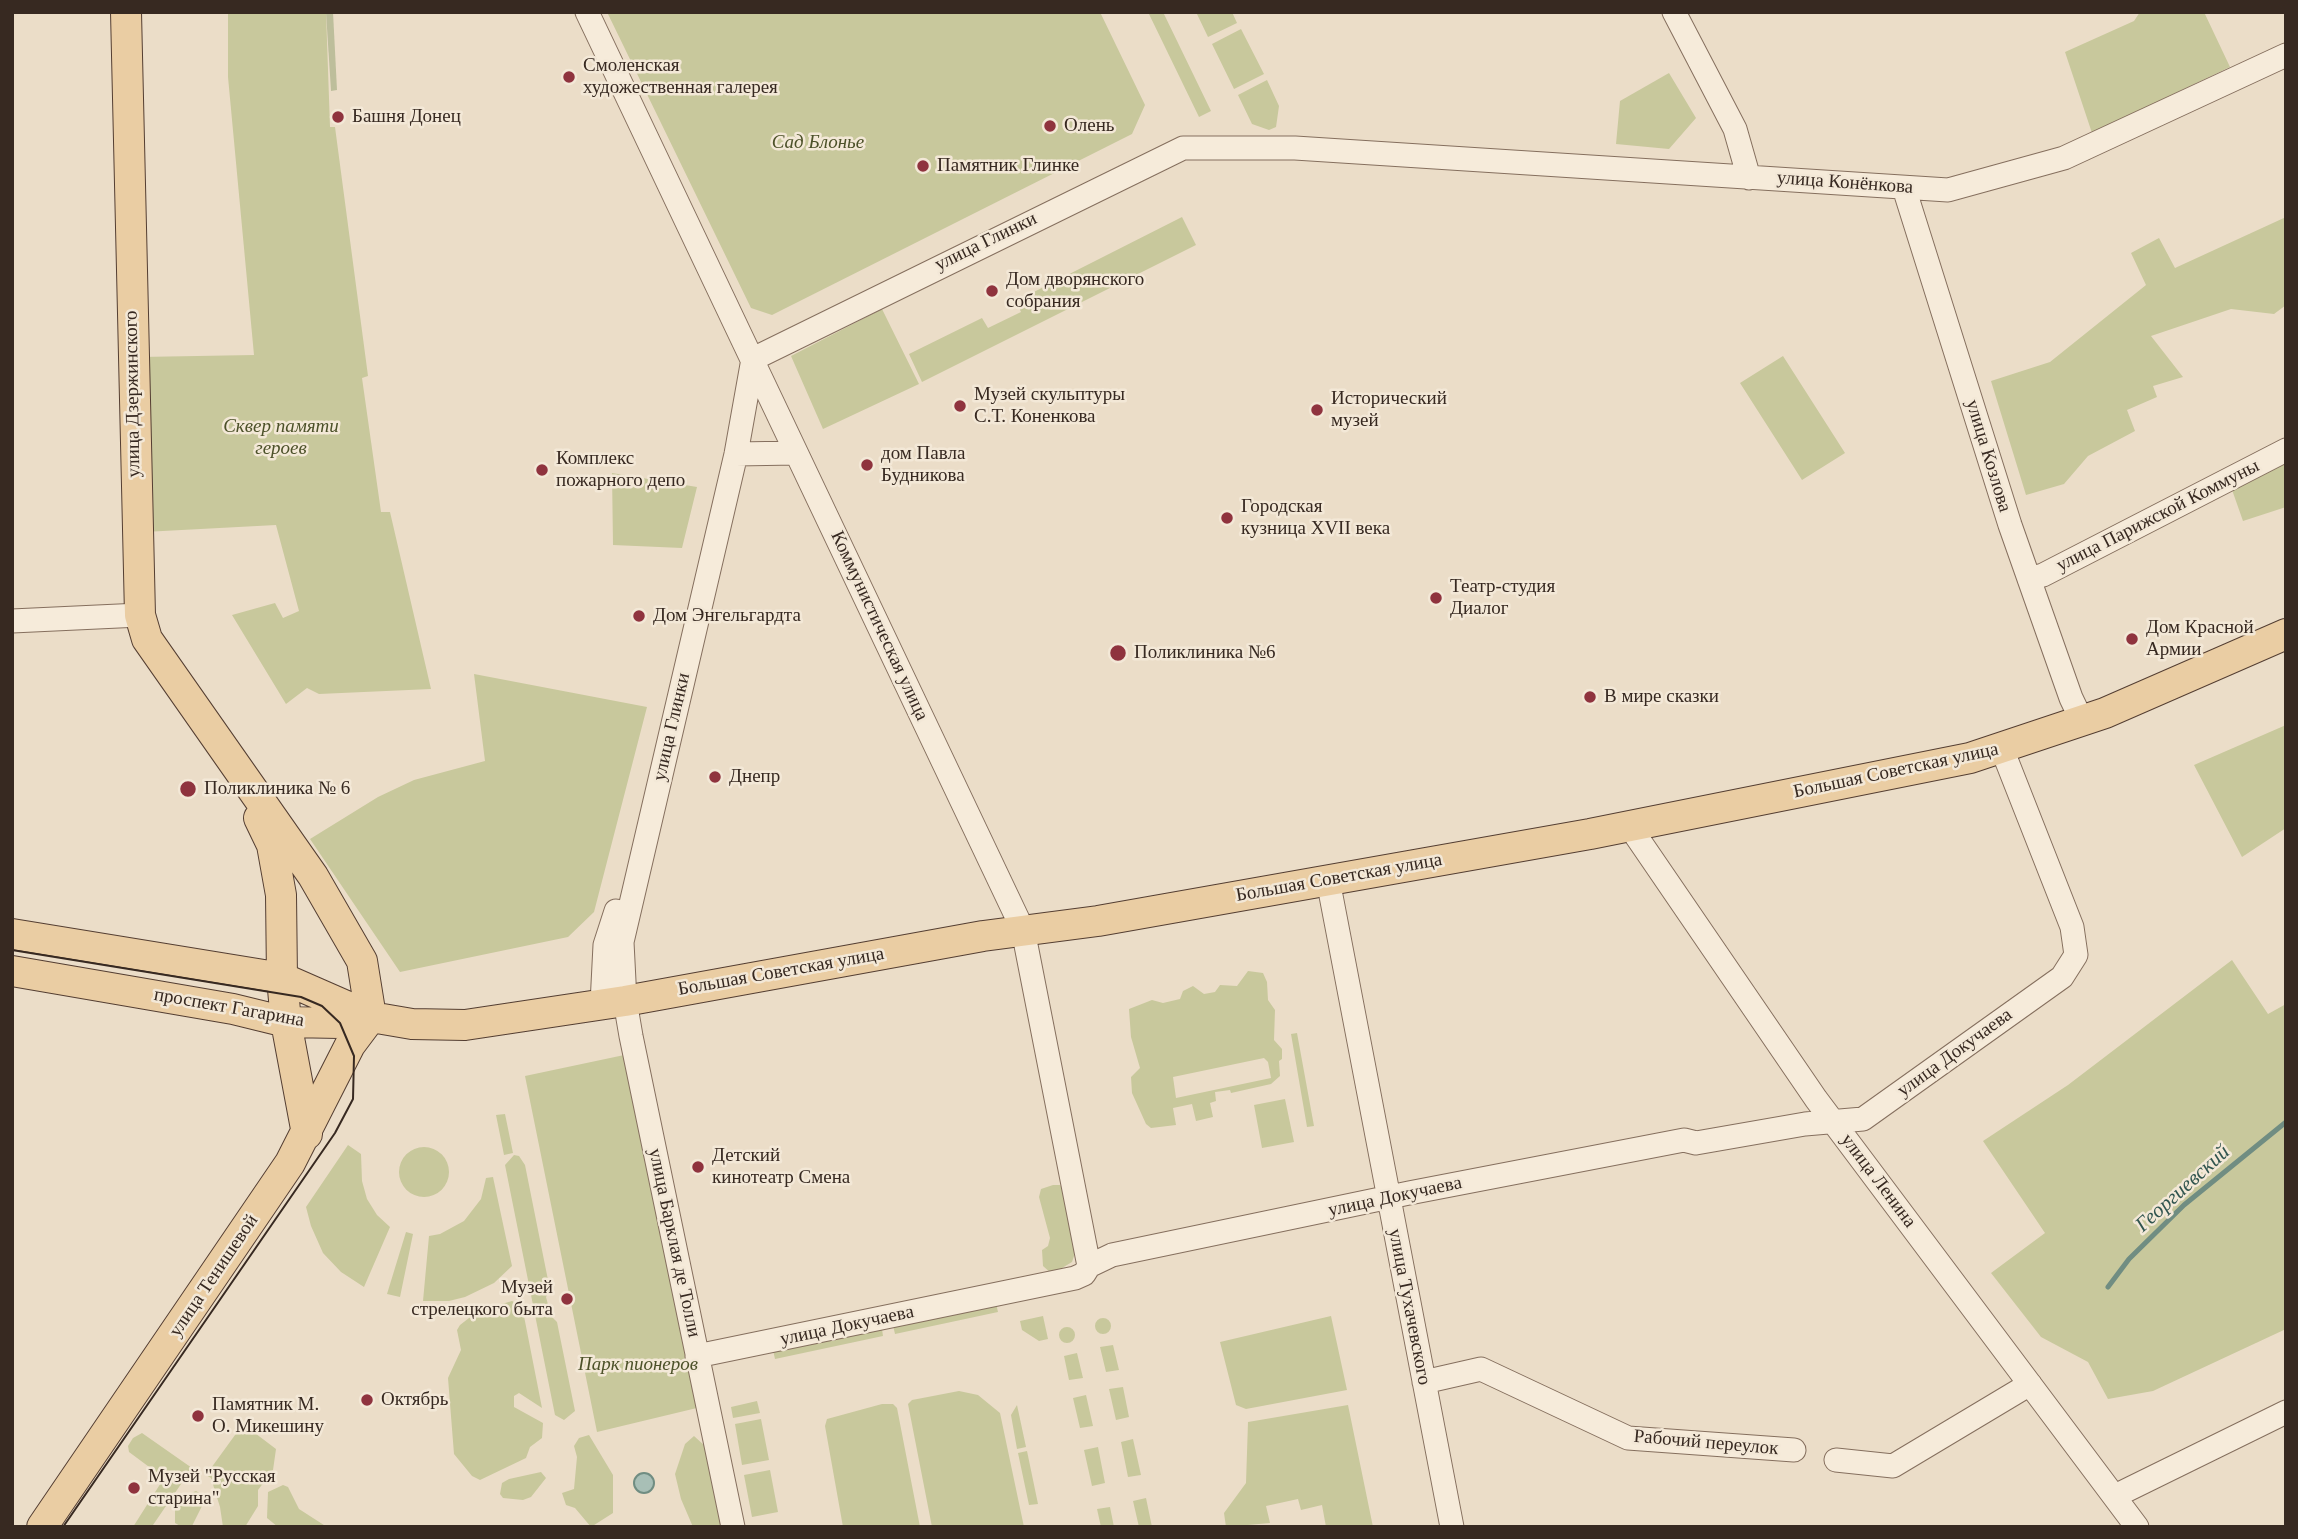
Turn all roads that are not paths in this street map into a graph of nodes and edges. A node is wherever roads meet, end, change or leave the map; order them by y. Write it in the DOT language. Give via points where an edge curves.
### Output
graph roads {
  1 [pos="126,12"];
  2 [pos="587,12"];
  3 [pos="1674,12"];
  4 [pos="2286,55"];
  5 [pos="1183,148"];
  6 [pos="1749,178"];
  7 [pos="1904,188"];
  8 [pos="753,359"];
  9 [pos="782,422"];
  10 [pos="748,443"];
  11 [pos="2286,450"];
  12 [pos="796,453"];
  13 [pos="2029,579"];
  14 [pos="139,615"];
  15 [pos="12,621"];
  16 [pos="2286,634"];
  17 [pos="2082,721"];
  18 [pos="225,749"];
  19 [pos="2002,749"];
  20 [pos="1629,827"];
  21 [pos="1328,880"];
  22 [pos="1023,930"];
  23 [pos="12,934"];
  24 [pos="12,971"];
  25 [pos="282,978"];
  26 [pos="613,1003"];
  27 [pos="371,1017"];
  28 [pos="286,1022"];
  29 [pos="1833,1121"];
  30 [pos="307,1134"];
  31 [pos="1388,1198"];
  32 [pos="1089,1266"];
  33 [pos="697,1356"];
  34 [pos="1424,1382"];
  35 [pos="2030,1384"];
  36 [pos="2286,1412"];
  37 [pos="1794,1450"];
  38 [pos="1836,1460"];
  39 [pos="2115,1496"];
  40 [pos="42,1527"];
  41 [pos="733,1527"];
  42 [pos="1452,1527"];
  43 [pos="2137,1527"];
  1 -- 14 [label="main road, улица Дзержинского"];
  2 -- 8 [label="street, Коммунистическая улица"];
  3 -- 6 [label="street" via="1735,129"];
  4 -- 7 [label="street, улица Конёнкова" via="2056,161 1948,190"];
  5 -- 6 [label="street, улица Конёнкова" via="1295,148"];
  5 -- 8 [label="street, улица Глинки"];
  6 -- 7 [label="street, улица Конёнкова"];
  7 -- 13 [label="street, улица Козлова"];
  8 -- 9 [label="street, Коммунистическая улица"];
  8 -- 10 [label="street, улица Глинки"];
  9 -- 10 [label="street" via="783,441"];
  9 -- 10 [label="street" via="775,412 761,408"];
  9 -- 12 [label="street, Коммунистическая улица"];
  10 -- 12 [label="street"];
  10 -- 26 [label="street, улица Глинки" via="655,796"];
  11 -- 13 [label="street, улица Парижской Коммуны"];
  12 -- 22 [label="street, Коммунистическая улица"];
  13 -- 17 [label="street, улица Козлова"];
  14 -- 15 [label="street"];
  14 -- 18 [label="main road, улица Дзержинского" via="147,639"];
  16 -- 17 [label="main road, Большая Советская улица"];
  17 -- 19 [label="main road, Большая Советская улица"];
  18 -- 25 [label="main road, улица Дзержинского" via="272,845 281,895"];
  18 -- 27 [label="main road, улица Дзержинского" via="313,876 362,961"];
  19 -- 20 [label="main road, Большая Советская улица"];
  19 -- 29 [label="street, улица Докучаева" via="2073,927 2076,955 2062,977 1863,1119"];
  20 -- 21 [label="main road, Большая Советская улица"];
  20 -- 29 [label="street, улица Ленина"];
  21 -- 22 [label="main road, Большая Советская улица"];
  21 -- 31 [label="street, улица Тухачевского"];
  22 -- 26 [label="main road, Большая Советская улица"];
  22 -- 32 [label="street, Коммунистическая улица"];
  23 -- 25 [label="main road, проспект Гагарина"];
  24 -- 28 [label="main road, проспект Гагарина"];
  25 -- 27 [label="main road, проспект Гагарина"];
  25 -- 28 [label="main road, улица Дзержинского"];
  26 -- 27 [label="main road, Большая Советская улица" via="464,1025"];
  26 -- 33 [label="street, улица Барклая де Толли"];
  27 -- 28 [label="main road, проспект Гагарина" via="340,1023"];
  27 -- 30 [label="main road, улица Тенишевой" via="350,1045"];
  28 -- 30 [label="main road, улица Дзержинского"];
  29 -- 31 [label="street, улица Докучаева" via="1696,1143 1684,1140"];
  29 -- 35 [label="street, улица Ленина"];
  30 -- 40 [label="main road, улица Тенишевой"];
  31 -- 32 [label="street, улица Докучаева" via="1112,1255"];
  31 -- 34 [label="street, улица Тухачевского"];
  32 -- 33 [label="street, улица Докучаева" via="1075,1278"];
  33 -- 41 [label="street, улица Барклая де Толли"];
  34 -- 37 [label="street, Рабочий переулок" via="1481,1369 1628,1437"];
  34 -- 42 [label="street, улица Тухачевского"];
  35 -- 38 [label="street" via="1893,1466"];
  35 -- 39 [label="street, улица Ленина"];
  36 -- 39 [label="street"];
  39 -- 43 [label="street, улица Ленина"];
}
